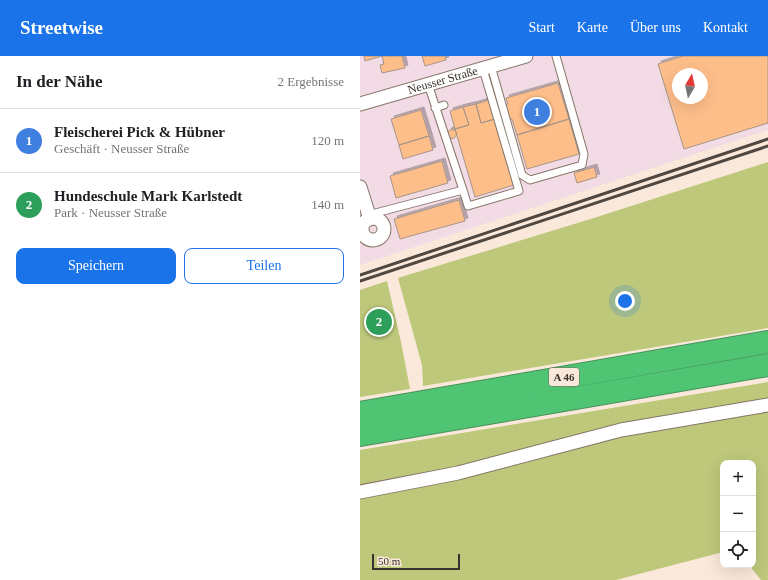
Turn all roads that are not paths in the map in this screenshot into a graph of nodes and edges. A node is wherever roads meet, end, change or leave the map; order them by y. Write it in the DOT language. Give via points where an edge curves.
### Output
graph roads {
  1 [pos="526,56"];
  2 [pos="556,56"];
  3 [pos="487,67"];
  4 [pos="428,84"];
  5 [pos="360,104"];
  6 [pos="444,105"];
  7 [pos="435,108"];
  8 [pos="360,187"];
  9 [pos="463,190"];
  10 [pos="369,217"];
  11 [pos="768,342"];
  12 [pos="768,365"];
  13 [pos="768,405"];
  14 [pos="360,413"];
  15 [pos="360,435"];
  16 [pos="360,492"];
  1 -- 3 [label="street, Neusser Straße"];
  2 -- 3 [label="lane" via="584,154 582,165 530,180 522,175"];
  3 -- 4 [label="street, Neusser Straße"];
  3 -- 9 [label="lane" via="486,94 519,191 468,206"];
  4 -- 5 [label="street, Neusser Straße"];
  4 -- 7 [label="lane"];
  6 -- 7 [label="lane"];
  7 -- 9 [label="lane"];
  8 -- 10 [label="street"];
  9 -- 10 [label="lane"];
  11 -- 14 [label="highway, A 46"];
  12 -- 15 [label="highway, A 46"];
  13 -- 16 [label="street" via="621,430 458,473"];
}
